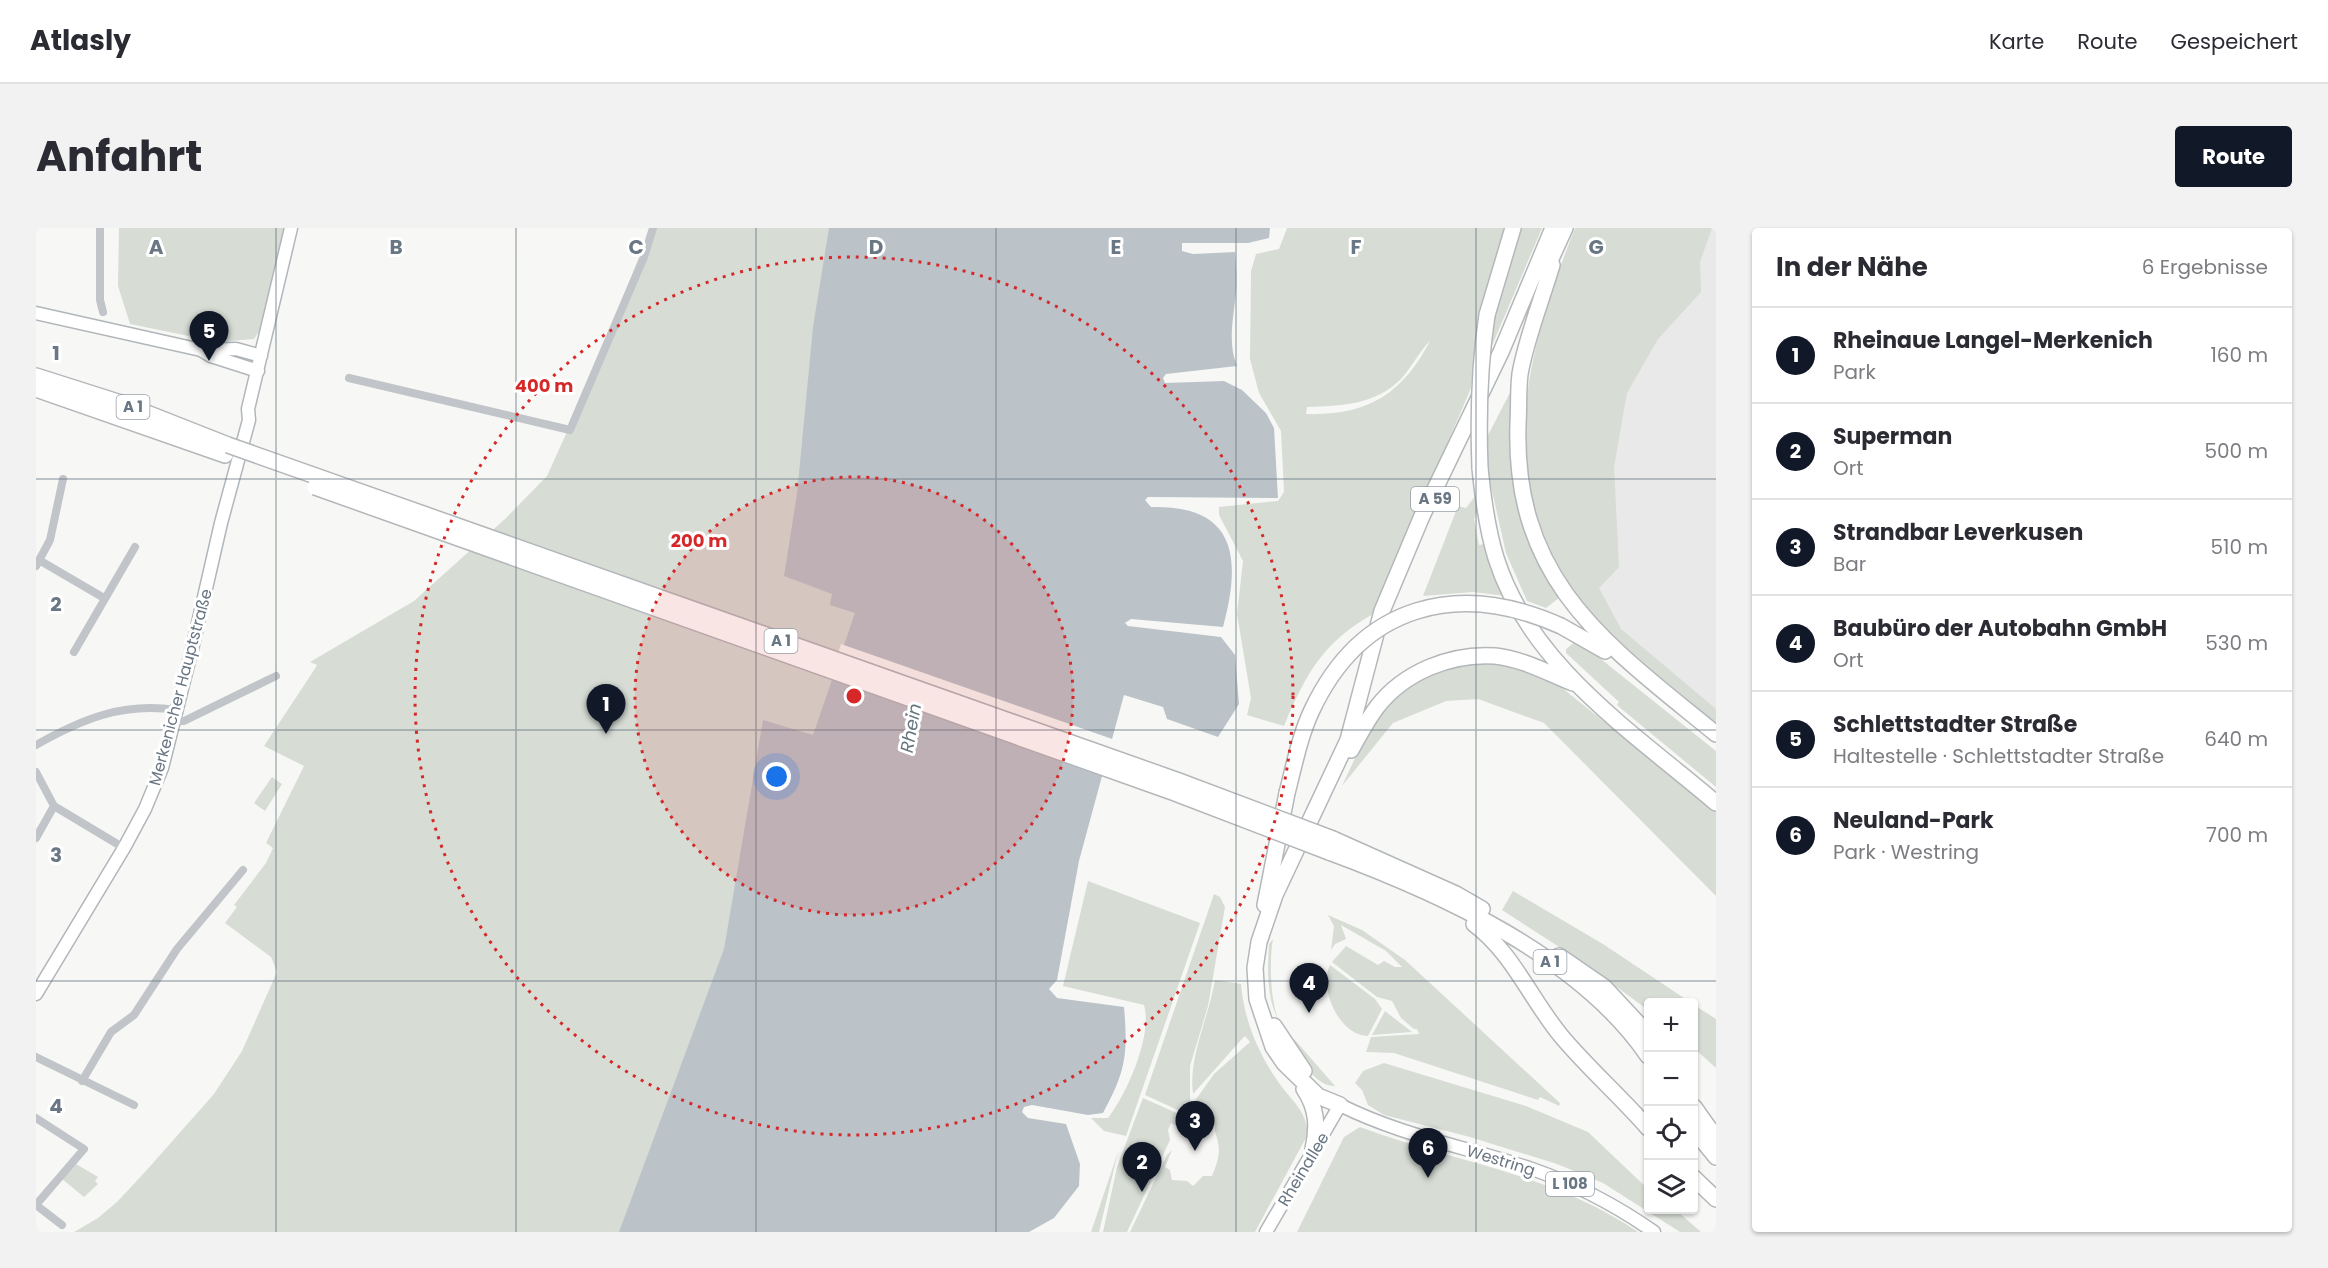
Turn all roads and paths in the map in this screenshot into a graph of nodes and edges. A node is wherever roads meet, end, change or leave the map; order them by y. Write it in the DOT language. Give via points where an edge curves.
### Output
graph roads {
  1 [pos="100,228"];
  2 [pos="291,228"];
  3 [pos="653,228"];
  4 [pos="1514,228"];
  5 [pos="1553,228"];
  6 [pos="1565,228"];
  7 [pos="1556,250"];
  8 [pos="103,312"];
  9 [pos="36,313"];
  10 [pos="201,350"];
  11 [pos="261,356"];
  12 [pos="258,371"];
  13 [pos="36,376"];
  14 [pos="349,378"];
  15 [pos="36,389"];
  16 [pos="226,450"];
  17 [pos="63,479"];
  18 [pos="135,547"];
  19 [pos="38,563"];
  20 [pos="105,598"];
  21 [pos="74,652"];
  22 [pos="276,676"];
  23 [pos="1575,683"];
  24 [pos="1693,715"];
  25 [pos="175,716"];
  26 [pos="1716,734"];
  27 [pos="36,745"];
  28 [pos="1345,761"];
  29 [pos="36,772"];
  30 [pos="1716,803"];
  31 [pos="54,806"];
  32 [pos="36,838"];
  33 [pos="1331,845"];
  34 [pos="124,848"];
  35 [pos="243,870"];
  36 [pos="1431,893"];
  37 [pos="1258,942"];
  38 [pos="36,994"];
  39 [pos="1644,1030"];
  40 [pos="1645,1052"];
  41 [pos="36,1057"];
  42 [pos="1290,1070"];
  43 [pos="82,1081"];
  44 [pos="134,1105"];
  45 [pos="1340,1105"];
  46 [pos="1698,1113"];
  47 [pos="36,1118"];
  48 [pos="1644,1124"];
  49 [pos="1698,1135"];
  50 [pos="1715,1136"];
  51 [pos="1313,1149"];
  52 [pos="1716,1157"];
  53 [pos="1698,1182"];
  54 [pos="1716,1199"];
  55 [pos="36,1205"];
  56 [pos="62,1225"];
  57 [pos="1266,1232"];
  58 [pos="1654,1232"];
  1 -- 8 [label="street"];
  2 -- 11 [label="street, Merkenicher Hauptstraße"];
  3 -- 14 [label="street" via="570,430"];
  4 -- 23 [label="highway, bridge" via="1487,315 1481,357 1480,468 1489,532 1509,589 1531,629"];
  5 -- 37 [label="highway, A 59" via="1501,352 1422,516 1382,611 1348,740 1275,896"];
  6 -- 7 [label="highway, A 59"];
  7 -- 24 [label="highway, A 59" via="1520,374 1518,451 1529,519 1545,561 1579,614 1623,657"];
  7 -- 28 [label="highway, A 59" via="1471,439 1436,496 1389,605 1362,720"];
  9 -- 10 [label="street"];
  10 -- 11 [label="street" via="236,349"];
  10 -- 12 [label="street"];
  11 -- 12 [label="street, Merkenicher Hauptstraße"];
  12 -- 25 [label="street, Merkenicher Hauptstraße"];
  13 -- 16 [label="highway, A 1" via="124,404"];
  15 -- 16 [label="highway, A 1"];
  16 -- 33 [label="highway, A 1, bridge" via="1168,777"];
  17 -- 19 [label="street" via="50,540"];
  18 -- 20 [label="street"];
  19 -- 20 [label="street"];
  20 -- 21 [label="street"];
  22 -- 25 [label="street" via="184,721"];
  23 -- 28 [label="highway" via="1495,656 1461,658 1430,667 1402,682 1383,700"];
  23 -- 30 [label="highway"];
  24 -- 26 [label="highway, A 59"];
  24 -- 37 [label="highway, bridge" via="1591,641 1515,608 1466,602 1419,609 1382,626 1344,659 1324,685 1311,712 1287,793"];
  25 -- 27 [label="street" via="133,708 112,711 70,726"];
  25 -- 34 [label="street, Merkenicher Hauptstraße" via="158,777"];
  28 -- 45 [label="highway, A 59" via="1278,900 1263,944 1262,961 1264,994 1278,1035 1302,1069"];
  29 -- 31 [label="street"];
  31 -- 32 [label="street"];
  31 -- 34 [label="street"];
  33 -- 36 [label="highway, A 1"];
  33 -- 39 [label="highway, A 1" via="1456,894 1604,987"];
  34 -- 38 [label="street, Merkenicher Hauptstraße"];
  35 -- 43 [label="street" via="177,950 134,1015 111,1032"];
  36 -- 40 [label="highway, A 1" via="1577,981 1624,1025"];
  36 -- 48 [label="highway" via="1496,943 1563,1038"];
  37 -- 42 [label="highway, A 59" via="1255,968 1260,1009 1276,1052"];
  41 -- 43 [label="street"];
  42 -- 45 [label="highway" via="1318,1096"];
  42 -- 51 [label="highway" via="1314,1110"];
  43 -- 44 [label="street"];
  45 -- 51 [label="street, Rheinallee"];
  45 -- 58 [label="street, Westring / L 108" via="1394,1130 1551,1176 1602,1199"];
  46 -- 50 [label="highway"];
  47 -- 55 [label="street" via="84,1149"];
  49 -- 52 [label="highway"];
  51 -- 57 [label="street, Rheinallee"];
  53 -- 54 [label="highway"];
  55 -- 56 [label="street"];
}
